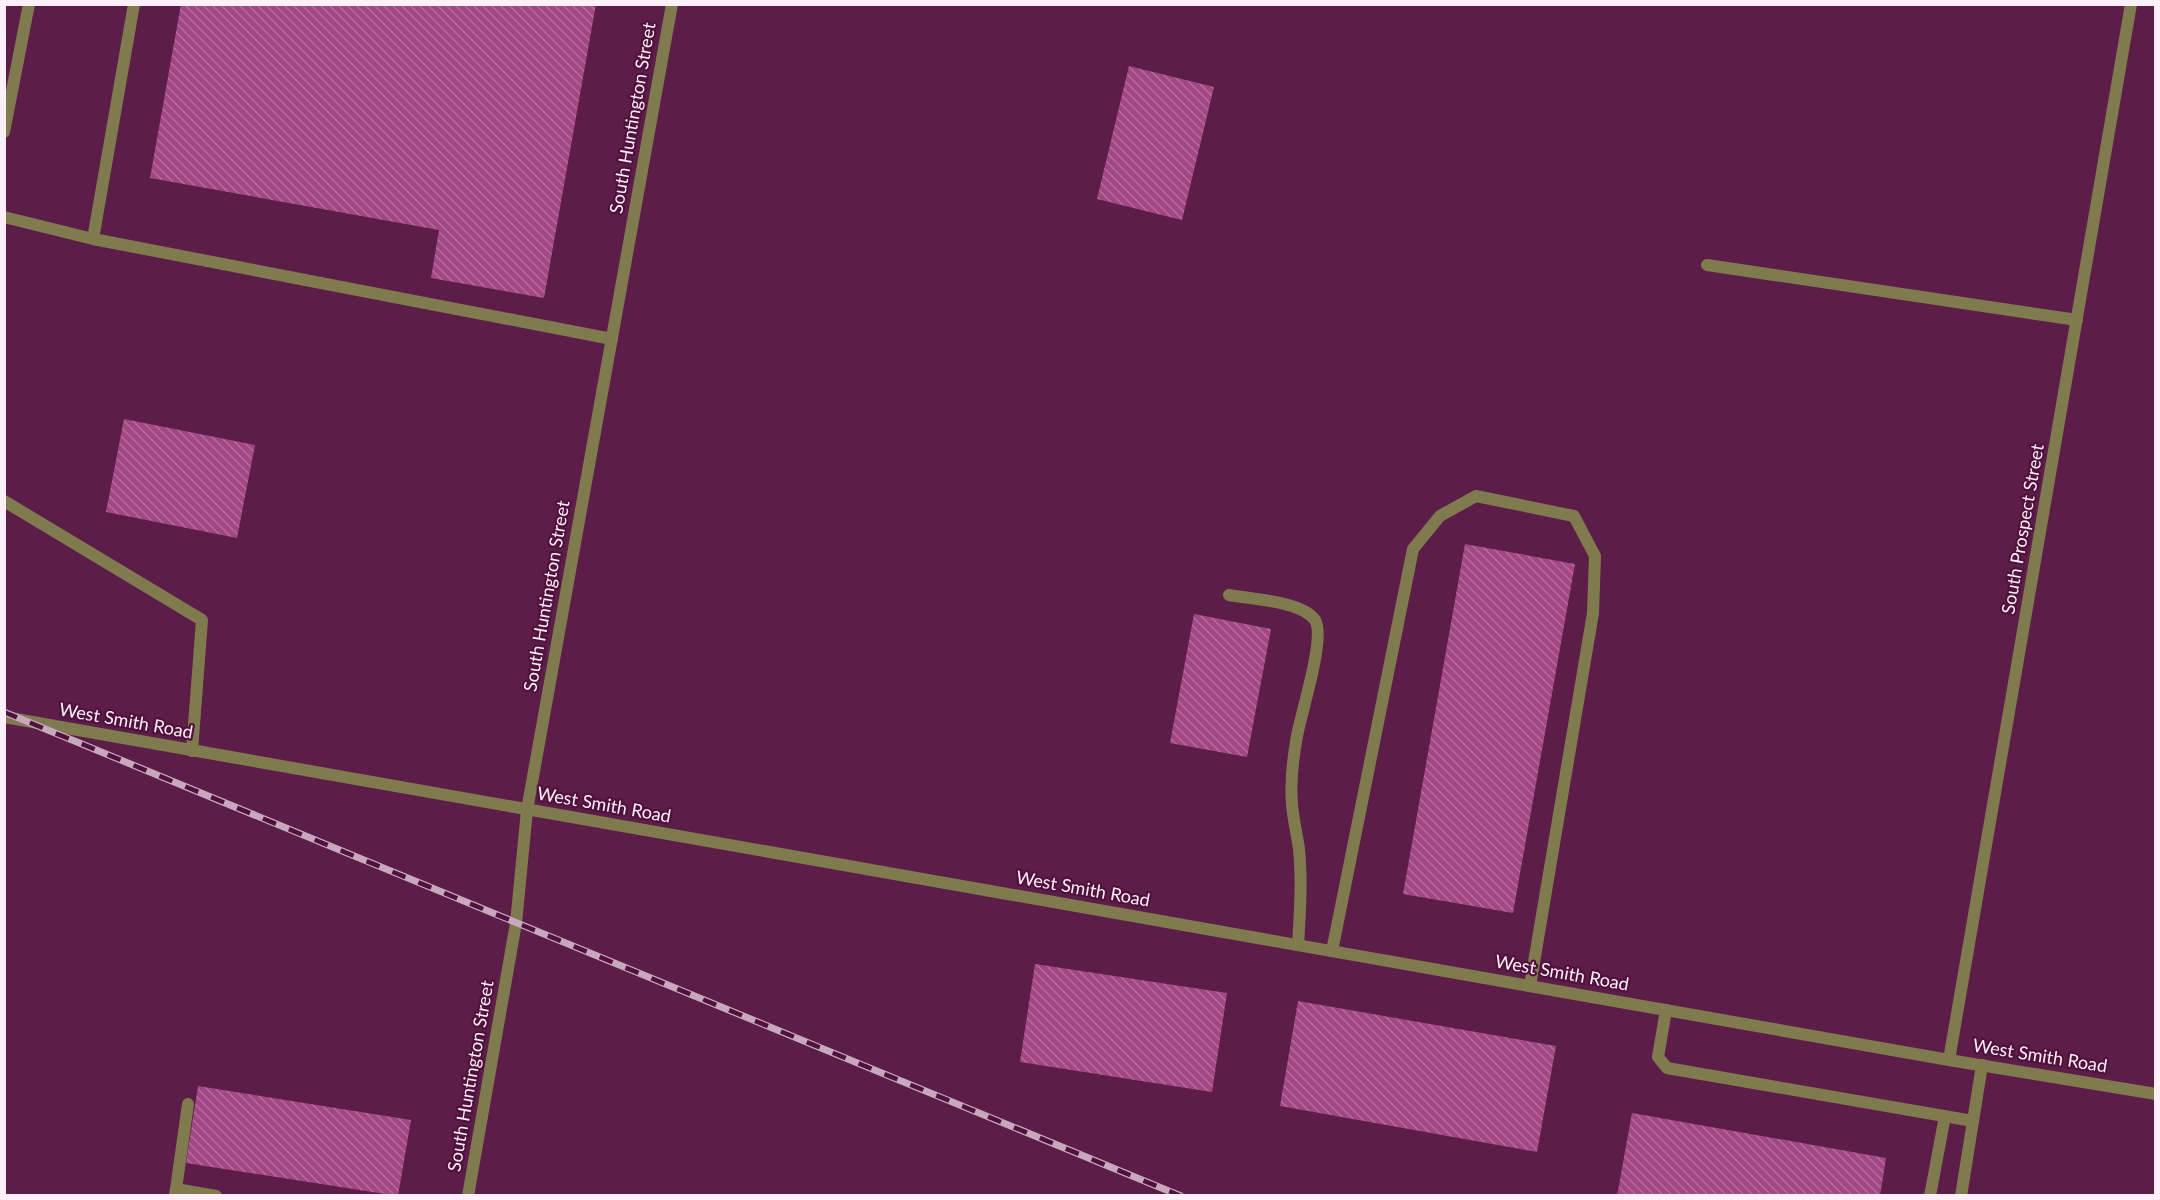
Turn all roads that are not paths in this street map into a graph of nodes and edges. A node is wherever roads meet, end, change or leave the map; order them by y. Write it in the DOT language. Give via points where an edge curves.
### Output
graph roads {
  1 [pos="29,4"];
  2 [pos="134,4"];
  3 [pos="672,4"];
  4 [pos="2131,4"];
  5 [pos="4,132"];
  6 [pos="4,217"];
  7 [pos="93,239"];
  8 [pos="1707,264"];
  9 [pos="2077,320"];
  10 [pos="612,339"];
  11 [pos="4,501"];
  12 [pos="1229,595"];
  13 [pos="4,717"];
  14 [pos="192,751"];
  15 [pos="527,810"];
  16 [pos="1298,945"];
  17 [pos="1332,951"];
  18 [pos="1530,986"];
  19 [pos="1666,1010"];
  20 [pos="1949,1060"];
  21 [pos="1982,1065"];
  22 [pos="2156,1094"];
  23 [pos="188,1104"];
  24 [pos="1945,1116"];
  25 [pos="1973,1121"];
  26 [pos="175,1192"];
  27 [pos="216,1196"];
  28 [pos="468,1196"];
  29 [pos="1930,1196"];
  30 [pos="1961,1196"];
  1 -- 5 [label="street"];
  2 -- 7 [label="street"];
  3 -- 10 [label="street, South Huntington Street"];
  4 -- 9 [label="street, South Prospect Street"];
  6 -- 7 [label="street"];
  7 -- 10 [label="street"];
  8 -- 9 [label="street"];
  9 -- 20 [label="street, South Prospect Street"];
  10 -- 15 [label="street, South Huntington Street"];
  11 -- 14 [label="street" via="202,620"];
  12 -- 16 [label="street" via="1293,606 1308,613 1318,629 1291,769 1301,880"];
  13 -- 14 [label="street, West Smith Road"];
  14 -- 15 [label="street, West Smith Road"];
  15 -- 16 [label="street, West Smith Road"];
  15 -- 28 [label="street, South Huntington Street" via="516,922"];
  16 -- 17 [label="street, West Smith Road"];
  17 -- 18 [label="street, West Smith Road"];
  17 -- 18 [label="street" via="1413,549 1440,516 1476,496 1574,516 1595,556 1593,613"];
  18 -- 19 [label="street, West Smith Road"];
  19 -- 20 [label="street, West Smith Road"];
  19 -- 24 [label="street" via="1658,1057 1666,1068"];
  20 -- 21 [label="street, West Smith Road"];
  21 -- 22 [label="street, West Smith Road"];
  21 -- 25 [label="street"];
  23 -- 26 [label="street"];
  24 -- 25 [label="street"];
  24 -- 29 [label="street"];
  25 -- 30 [label="street"];
  26 -- 27 [label="street"];
}
